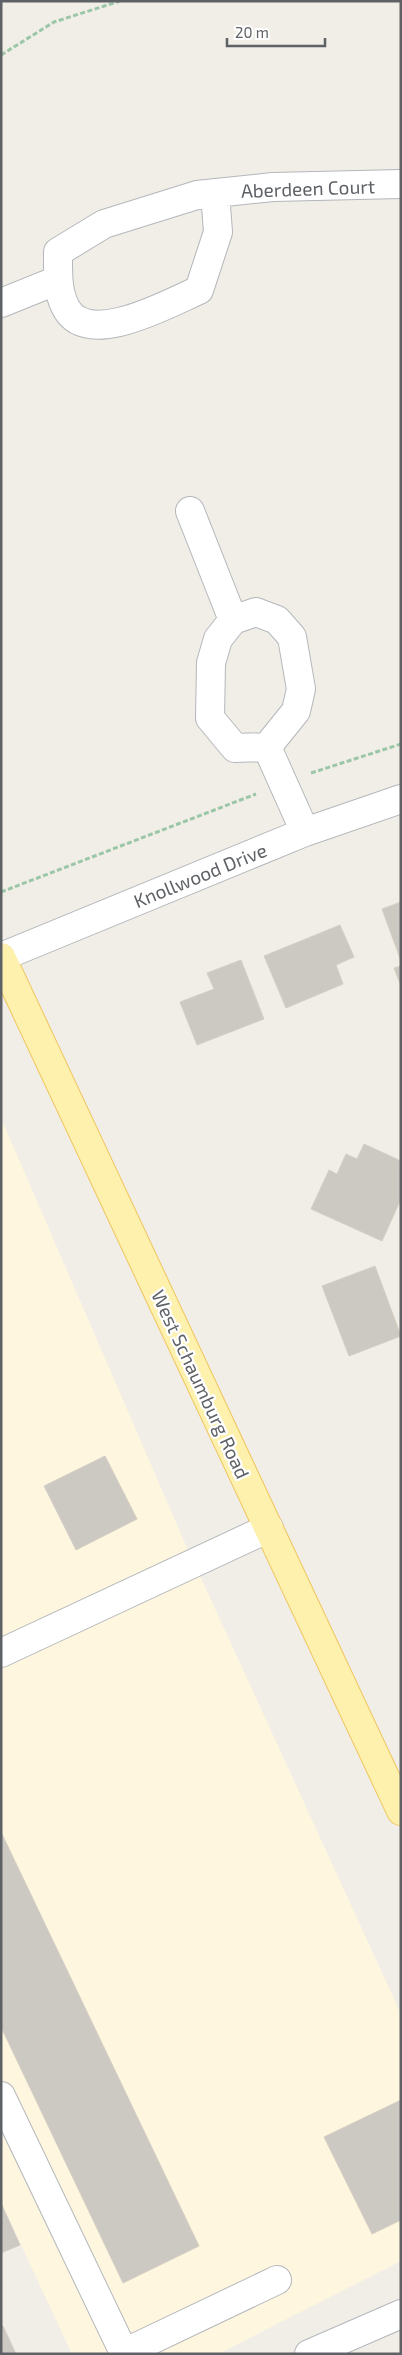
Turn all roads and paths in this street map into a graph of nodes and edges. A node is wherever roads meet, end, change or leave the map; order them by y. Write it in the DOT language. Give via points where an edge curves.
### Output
graph roads {
  1 [pos="120,1"];
  2 [pos="1,55"];
  3 [pos="401,184"];
  4 [pos="215,193"];
  5 [pos="58,280"];
  6 [pos="1,303"];
  7 [pos="190,511"];
  8 [pos="233,620"];
  9 [pos="401,744"];
  10 [pos="267,747"];
  11 [pos="284,783"];
  12 [pos="401,799"];
  13 [pos="305,832"];
  14 [pos="1,892"];
  15 [pos="1,957"];
  16 [pos="269,1528"];
  17 [pos="1,1653"];
  18 [pos="401,1811"];
  19 [pos="1,2096"];
  20 [pos="277,2280"];
  21 [pos="401,2314"];
  22 [pos="316,2352"];
  1 -- 2 [label="path" via="54,22"];
  3 -- 4 [label="street, Aberdeen Court" via="272,187"];
  4 -- 5 [label="street, Aberdeen Court" via="197,194 104,224 58,252"];
  4 -- 5 [label="street, Aberdeen Court" via="218,232 199,290 147,313 104,326 81,323 66,309"];
  5 -- 6 [label="street"];
  7 -- 8 [label="street"];
  8 -- 10 [label="street" via="218,640 212,664 210,718 235,748"];
  8 -- 10 [label="street" via="256,612 277,620 292,637 301,689 296,711"];
  9 -- 11 [label="path"];
  10 -- 11 [label="street"];
  11 -- 13 [label="street"];
  11 -- 14 [label="path"];
  12 -- 13 [label="street, Knollwood Drive"];
  13 -- 15 [label="street, Knollwood Drive"];
  15 -- 16 [label="main road, West Schaumburg Road"];
  16 -- 17 [label="street"];
  16 -- 18 [label="main road, West Schaumburg Road"];
  19 -- 20 [label="street" via="124,2353"];
  21 -- 22 [label="street"];
}
